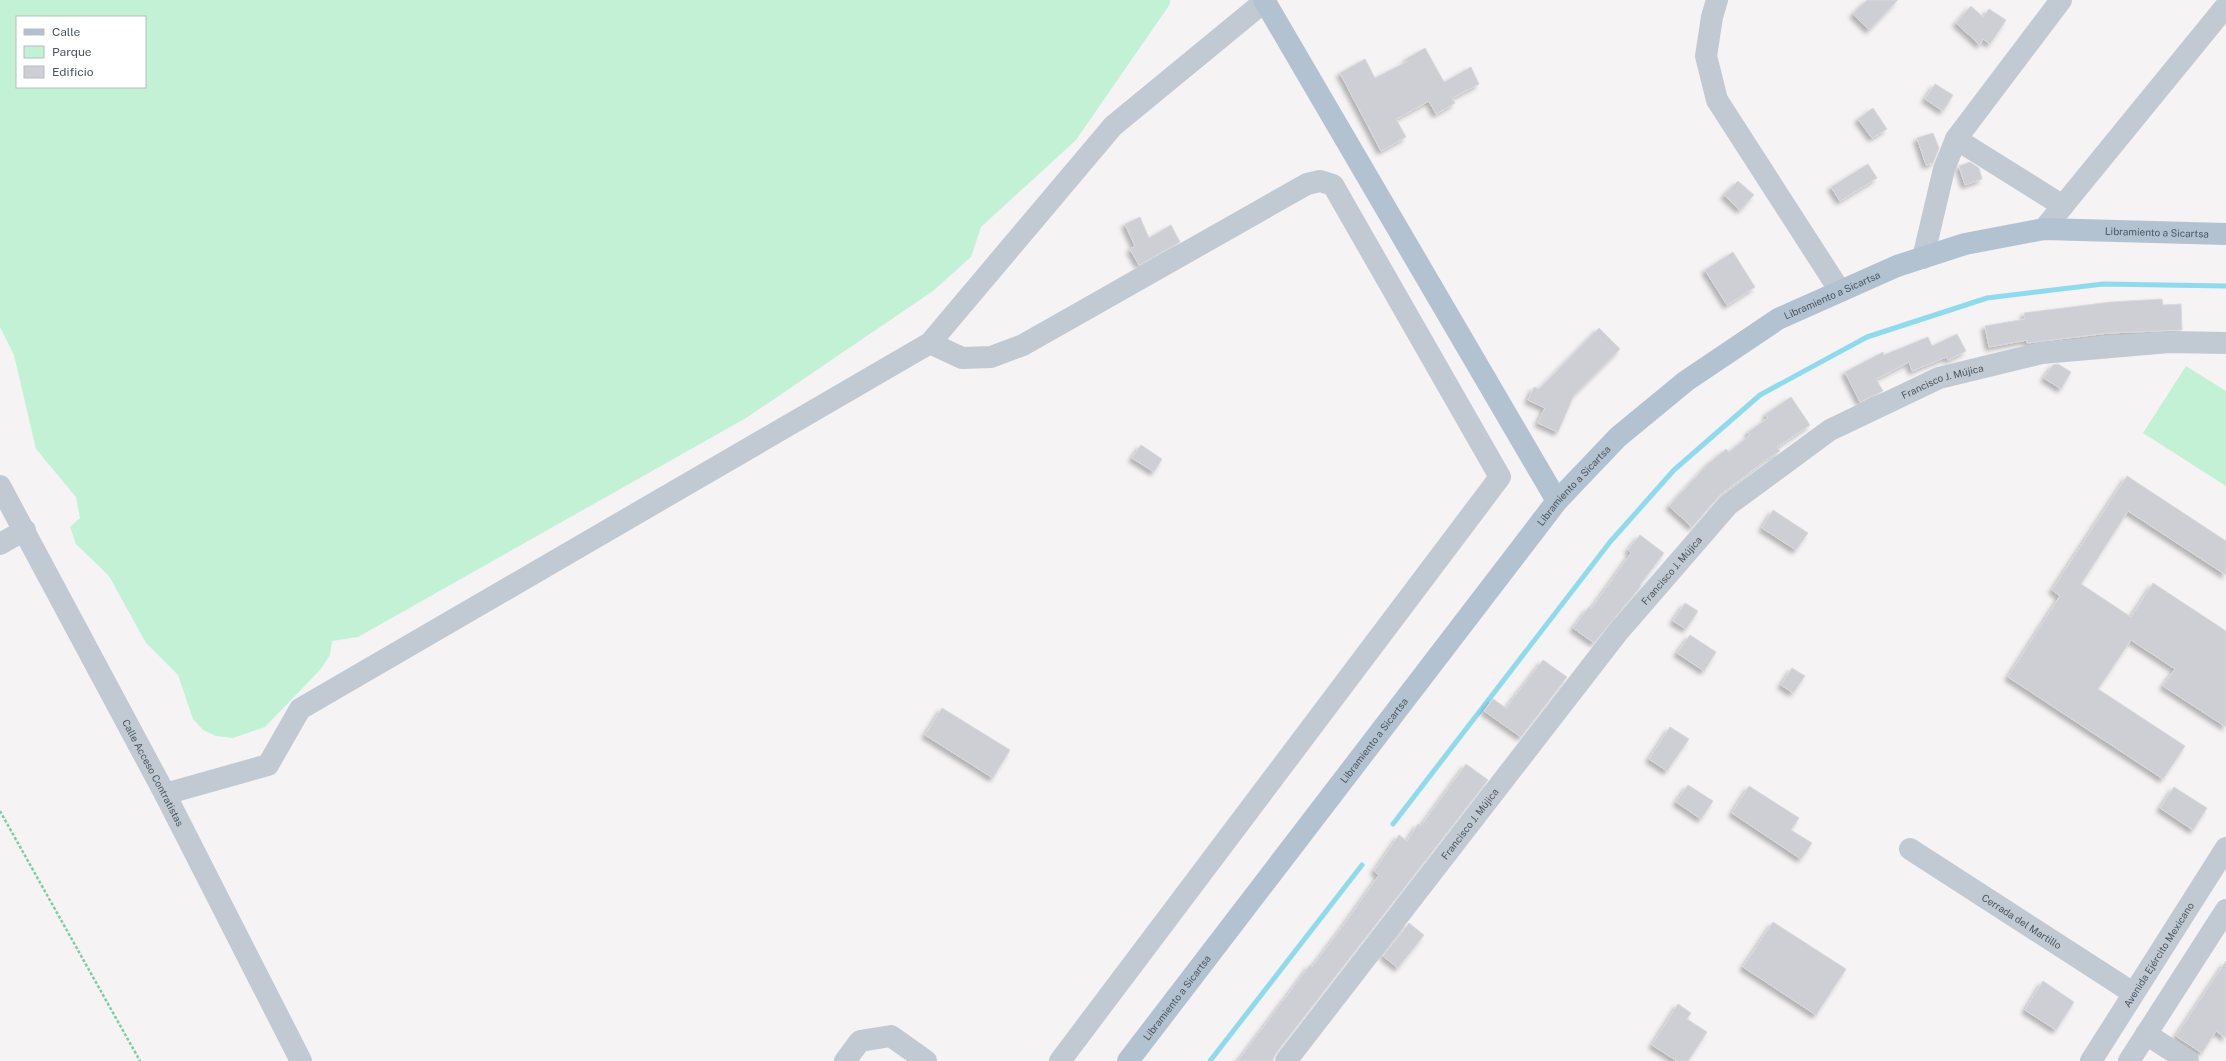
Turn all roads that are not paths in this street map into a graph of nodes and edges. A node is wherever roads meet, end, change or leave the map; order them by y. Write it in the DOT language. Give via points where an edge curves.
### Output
graph roads {
  1 [pos="1717,0"];
  2 [pos="2061,0"];
  3 [pos="1264,1"];
  4 [pos="2226,6"];
  5 [pos="1956,139"];
  6 [pos="2063,206"];
  7 [pos="2044,229"];
  8 [pos="2226,234"];
  9 [pos="1923,258"];
  10 [pos="1840,291"];
  11 [pos="930,343"];
  12 [pos="2226,343"];
  13 [pos="0,486"];
  14 [pos="1557,501"];
  15 [pos="25,530"];
  16 [pos="0,544"];
  17 [pos="165,794"];
  18 [pos="2226,848"];
  19 [pos="1910,849"];
  20 [pos="2226,910"];
  21 [pos="2133,993"];
  22 [pos="2146,1034"];
  23 [pos="301,1061"];
  24 [pos="845,1061"];
  25 [pos="926,1061"];
  26 [pos="1060,1061"];
  27 [pos="1128,1061"];
  28 [pos="1286,1061"];
  29 [pos="2091,1061"];
  30 [pos="2129,1061"];
  31 [pos="2188,1061"];
  1 -- 10 [label="street" via="1706,56 1718,100"];
  2 -- 5 [label="street"];
  3 -- 11 [label="street" via="1113,126"];
  3 -- 14 [label="main road"];
  4 -- 6 [label="street"];
  5 -- 6 [label="street"];
  5 -- 9 [label="street" via="1944,169"];
  6 -- 7 [label="street"];
  7 -- 8 [label="main road, Libramiento a Sicartsa"];
  7 -- 9 [label="main road, Libramiento a Sicartsa" via="1965,244"];
  9 -- 10 [label="main road, Libramiento a Sicartsa" via="1897,266"];
  10 -- 14 [label="main road, Libramiento a Sicartsa" via="1778,319 1686,381 1618,438"];
  11 -- 17 [label="street" via="300,709 268,765"];
  11 -- 26 [label="street" via="962,358 991,357 1023,345 1307,184 1320,181 1333,185 1500,477"];
  12 -- 28 [label="street, Francisco J. Mújica" via="2169,342 2042,353 1939,378 1830,430 1728,505 1618,632"];
  13 -- 15 [label="street, Calle Acceso Contratistas"];
  14 -- 27 [label="main road, Libramiento a Sicartsa"];
  15 -- 16 [label="street"];
  15 -- 17 [label="street, Calle Acceso Contratistas"];
  17 -- 23 [label="street, Calle Acceso Contratistas"];
  18 -- 21 [label="street, Avenida Ejército Mexicano"];
  19 -- 21 [label="street, Cerrada del Martillo"];
  20 -- 22 [label="street"];
  21 -- 29 [label="street, Avenida Ejército Mexicano"];
  22 -- 30 [label="street"];
  22 -- 31 [label="street"];
  24 -- 25 [label="street" via="860,1041 891,1036"];
}
